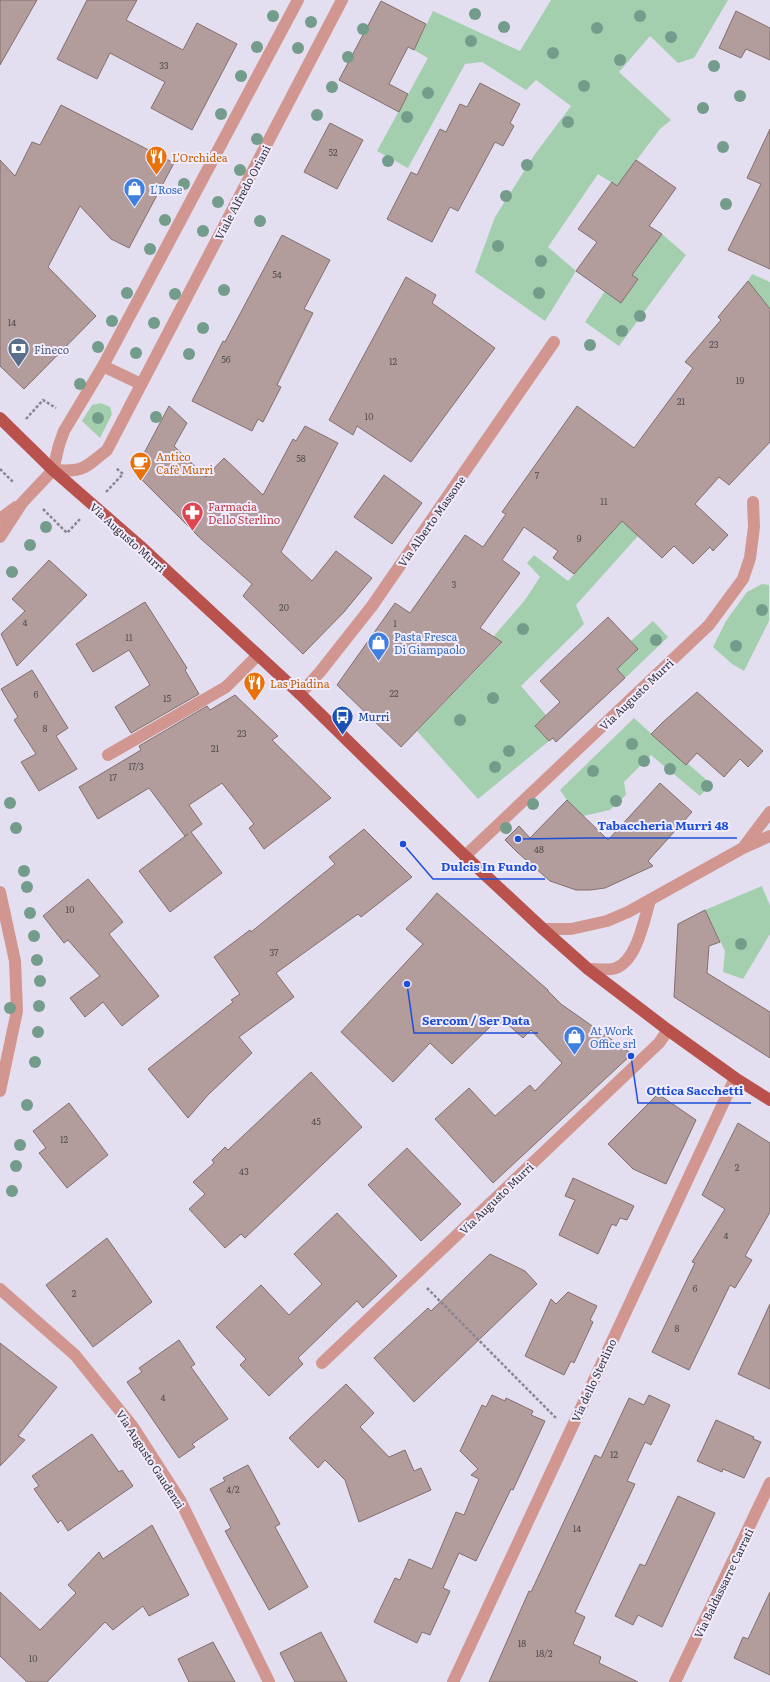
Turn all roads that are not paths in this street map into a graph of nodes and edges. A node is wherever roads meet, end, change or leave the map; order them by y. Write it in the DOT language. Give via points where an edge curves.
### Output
graph roads {
  1 [pos="298,0"];
  2 [pos="342,0"];
  3 [pos="554,342"];
  4 [pos="103,366"];
  5 [pos="141,384"];
  6 [pos="0,418"];
  7 [pos="53,470"];
  8 [pos="753,502"];
  9 [pos="22,503"];
  10 [pos="0,519"];
  11 [pos="0,537"];
  12 [pos="258,655"];
  13 [pos="300,694"];
  14 [pos="108,755"];
  15 [pos="770,812"];
  16 [pos="770,836"];
  17 [pos="743,848"];
  18 [pos="465,856"];
  19 [pos="0,892"];
  20 [pos="650,900"];
  21 [pos="543,929"];
  22 [pos="588,969"];
  23 [pos="668,1030"];
  24 [pos="734,1078"];
  25 [pos="0,1091"];
  26 [pos="770,1100"];
  27 [pos="0,1289"];
  28 [pos="322,1363"];
  29 [pos="770,1483"];
  30 [pos="269,1682"];
  31 [pos="453,1682"];
  32 [pos="675,1682"];
  1 -- 4 [label="street"];
  2 -- 5 [label="street, Viale Alfredo Oriani"];
  3 -- 13 [label="street, Via Alberto Massone" via="379,596"];
  4 -- 5 [label="street"];
  4 -- 7 [label="street" via="64,431"];
  5 -- 7 [label="street, Viale Alfredo Oriani" via="106,450 79,470"];
  6 -- 7 [label="main road, Via Augusto Murri"];
  7 -- 9 [label="street"];
  7 -- 12 [label="main road, Via Augusto Murri"];
  8 -- 18 [label="street, Via Augusto Murri" via="754,528 750,558 743,580 709,625"];
  9 -- 10 [label="street"];
  9 -- 11 [label="street"];
  12 -- 13 [label="main road, Via Augusto Murri"];
  12 -- 14 [label="street" via="226,687"];
  13 -- 18 [label="main road, Via Augusto Murri"];
  15 -- 17 [label="street"];
  16 -- 17 [label="street"];
  17 -- 20 [label="street"];
  18 -- 21 [label="main road, Via Augusto Murri"];
  19 -- 25 [label="street" via="15,961 17,1011"];
  20 -- 21 [label="street" via="607,920 571,928"];
  20 -- 22 [label="street" via="636,946 627,959 616,968"];
  21 -- 22 [label="main road, Via Augusto Murri"];
  22 -- 23 [label="main road, Via Augusto Murri"];
  23 -- 24 [label="main road, Via Augusto Murri"];
  23 -- 28 [label="street, Via Augusto Murri" via="659,1043"];
  24 -- 26 [label="main road, Via Augusto Murri"];
  24 -- 31 [label="street, Via dello Sterlino"];
  27 -- 30 [label="street, Via Augusto Gaudenzi" via="75,1355 133,1427 180,1500"];
  29 -- 32 [label="street, Via Baldassarre Carrati"];
}
